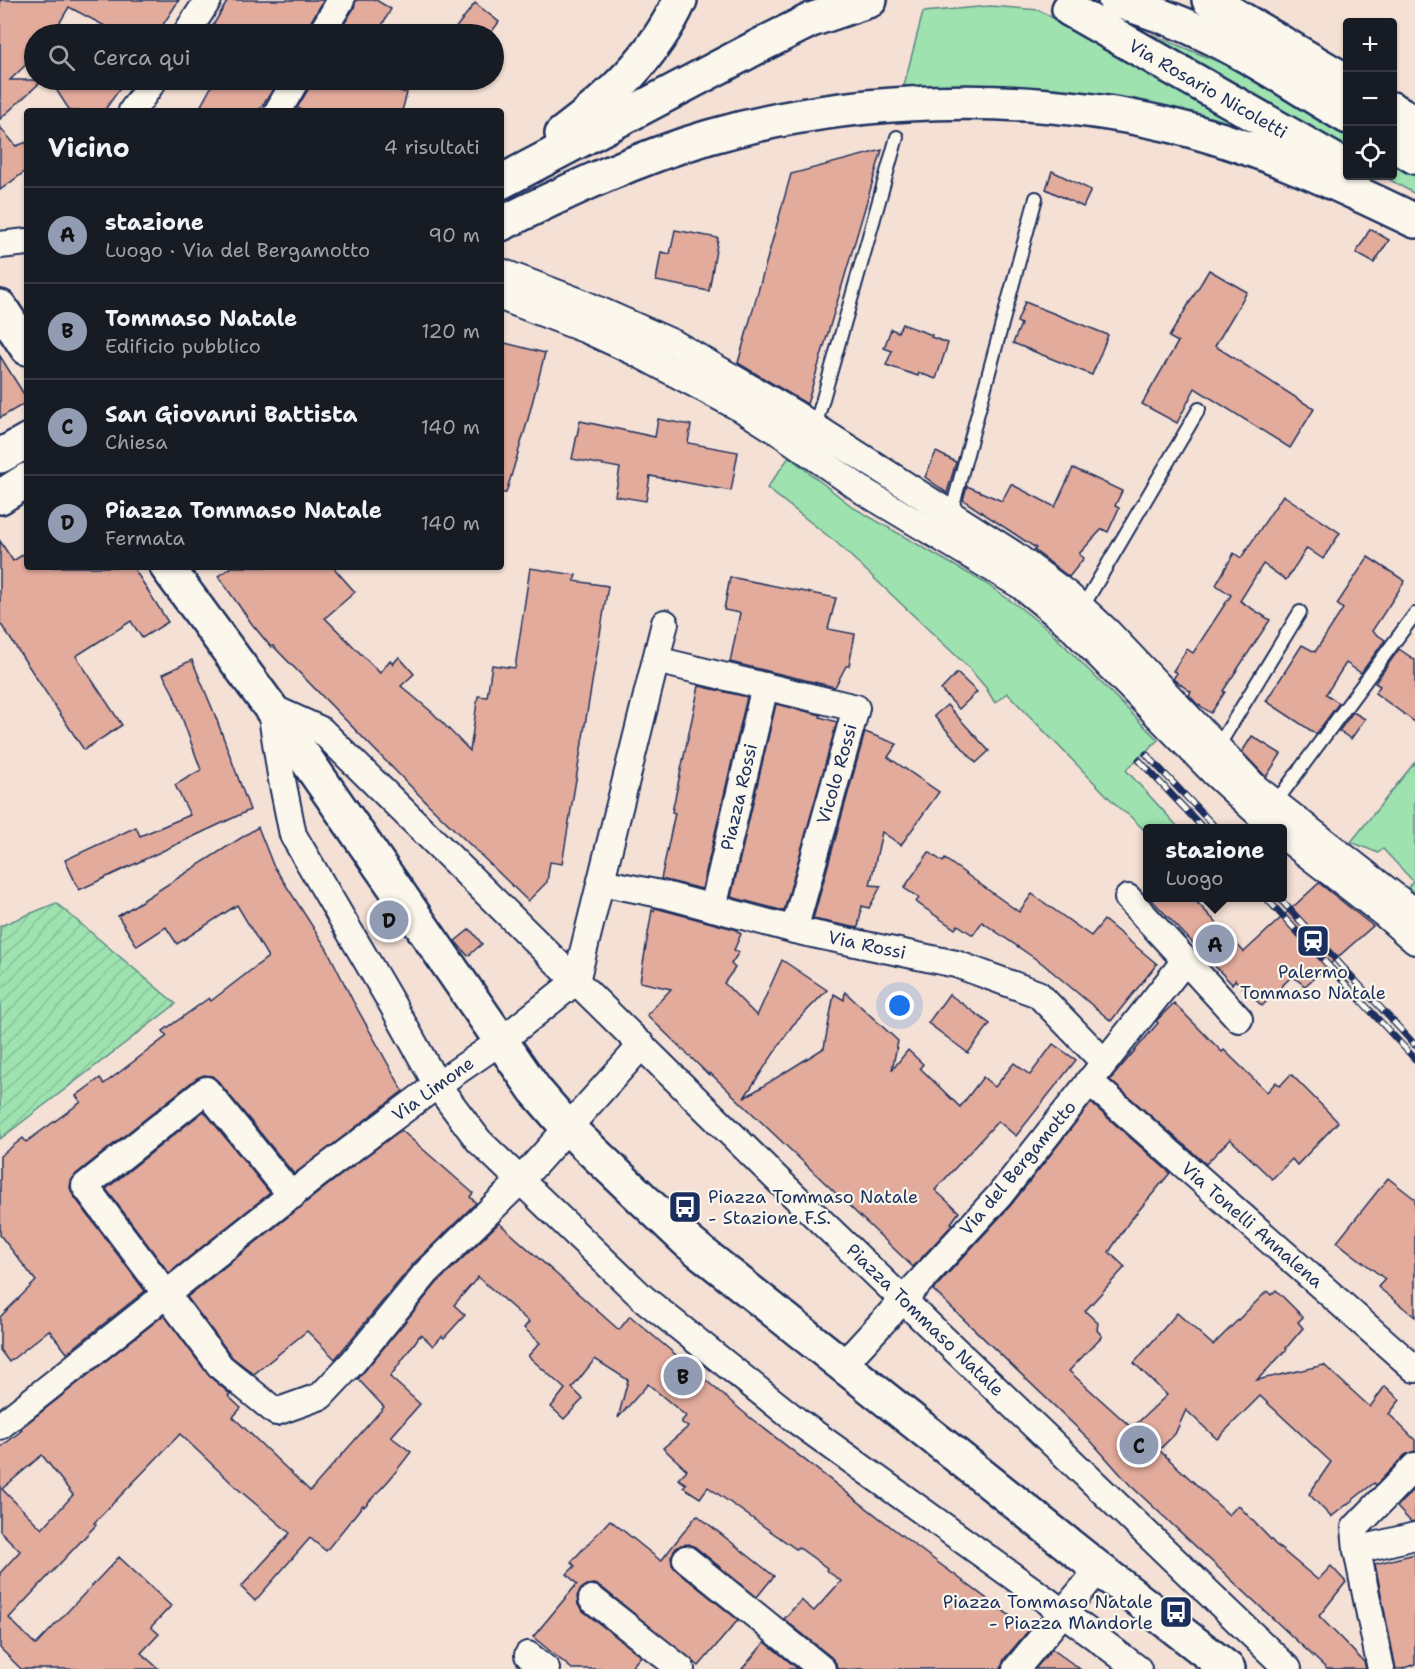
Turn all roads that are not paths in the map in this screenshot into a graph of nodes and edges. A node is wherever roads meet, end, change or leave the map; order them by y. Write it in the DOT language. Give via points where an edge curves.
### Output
graph roads {
  1 [pos="208,0"];
  2 [pos="341,0"];
  3 [pos="680,0"];
  4 [pos="870,0"];
  5 [pos="1115,0"];
  6 [pos="1209,0"];
  7 [pos="1069,9"];
  8 [pos="192,24"];
  9 [pos="327,24"];
  10 [pos="1343,80"];
  11 [pos="147,90"];
  12 [pos="290,90"];
  13 [pos="134,108"];
  14 [pos="280,108"];
  15 [pos="1397,112"];
  16 [pos="1343,115"];
  17 [pos="1415,122"];
  18 [pos="897,137"];
  19 [pos="1397,146"];
  20 [pos="1415,157"];
  21 [pos="1343,166"];
  22 [pos="504,179"];
  23 [pos="504,179"];
  24 [pos="1366,180"];
  25 [pos="1036,198"];
  26 [pos="1415,209"];
  27 [pos="1415,221"];
  28 [pos="504,223"];
  29 [pos="24,242"];
  30 [pos="0,245"];
  31 [pos="504,273"];
  32 [pos="504,298"];
  33 [pos="0,307"];
  34 [pos="24,343"];
  35 [pos="1198,409"];
  36 [pos="815,427"];
  37 [pos="24,443"];
  38 [pos="0,455"];
  39 [pos="24,481"];
  40 [pos="0,495"];
  41 [pos="951,513"];
  42 [pos="169,570"];
  43 [pos="1082,608"];
  44 [pos="1300,612"];
  45 [pos="1415,614"];
  46 [pos="665,623"];
  47 [pos="656,660"];
  48 [pos="765,686"];
  49 [pos="270,707"];
  50 [pos="1217,748"];
  51 [pos="1275,803"];
  52 [pos="1270,824"];
  53 [pos="1287,839"];
  54 [pos="601,882"];
  55 [pos="1128,898"];
  56 [pos="713,908"];
  57 [pos="1415,912"];
  58 [pos="794,930"];
  59 [pos="1415,941"];
  60 [pos="1184,962"];
  61 [pos="576,981"];
  62 [pos="1239,1019"];
  63 [pos="501,1041"];
  64 [pos="642,1045"];
  65 [pos="1097,1072"];
  66 [pos="437,1085"];
  67 [pos="568,1128"];
  68 [pos="520,1181"];
  69 [pos="291,1196"];
  70 [pos="167,1294"];
  71 [pos="904,1300"];
  72 [pos="842,1366"];
  73 [pos="1415,1369"];
  74 [pos="0,1426"];
  75 [pos="1415,1466"];
  76 [pos="1415,1536"];
  77 [pos="1358,1550"];
  78 [pos="686,1559"];
  79 [pos="1099,1569"];
  80 [pos="592,1599"];
  81 [pos="1063,1613"];
  82 [pos="681,1669"];
  83 [pos="822,1669"];
  84 [pos="1016,1669"];
  85 [pos="1138,1669"];
  86 [pos="1228,1669"];
  87 [pos="1288,1669"];
  88 [pos="1381,1669"];
  1 -- 8 [label="street"];
  2 -- 9 [label="street"];
  3 -- 22 [label="main road" via="659,39 617,88"];
  4 -- 23 [label="main road" via="812,20"];
  5 -- 16 [label="main road" via="1197,30"];
  6 -- 10 [label="main road"];
  7 -- 21 [label="main road, Via Rosario Nicoletti"];
  11 -- 13 [label="street"];
  12 -- 14 [label="street"];
  15 -- 17 [label="main road"];
  18 -- 36 [label="lane"];
  19 -- 20 [label="main road"];
  24 -- 26 [label="main road"];
  25 -- 41 [label="lane"];
  27 -- 28 [label="main road" via="1348,189 1232,143 1165,124 993,103 830,111 708,137 596,179"];
  29 -- 30 [label="street"];
  31 -- 36 [label="street" via="675,344"];
  32 -- 52 [label="street" via="635,352 744,410 864,492 1020,585 1068,624"];
  33 -- 34 [label="main road"];
  35 -- 43 [label="lane"];
  36 -- 41 [label="street"];
  37 -- 38 [label="main road"];
  39 -- 40 [label="main road"];
  41 -- 43 [label="street"];
  42 -- 49 [label="main road"];
  43 -- 50 [label="street"];
  44 -- 50 [label="lane"];
  45 -- 51 [label="lane"];
  46 -- 47 [label="street"];
  47 -- 48 [label="street"];
  47 -- 54 [label="street"];
  48 -- 56 [label="street, Piazza Rossi"];
  48 -- 58 [label="street, Vicolo Rossi" via="856,708"];
  49 -- 61 [label="street, Piazza Tommaso Natale" via="321,730"];
  49 -- 63 [label="main road"];
  49 -- 66 [label="street" via="293,835"];
  50 -- 51 [label="street"];
  51 -- 57 [label="street"];
  53 -- 59 [label="street"];
  54 -- 56 [label="street, Via Rossi"];
  54 -- 61 [label="street"];
  55 -- 60 [label="street"];
  56 -- 58 [label="street, Via Rossi"];
  58 -- 65 [label="street, Via Rossi" via="956,964 1038,994"];
  60 -- 62 [label="street"];
  60 -- 65 [label="street, Via del Bergamotto"];
  61 -- 63 [label="street, Via Limone"];
  61 -- 64 [label="street, Piazza Tommaso Natale"];
  63 -- 66 [label="street, Via Limone"];
  63 -- 67 [label="main road"];
  64 -- 67 [label="street"];
  64 -- 71 [label="street, Piazza Tommaso Natale"];
  65 -- 71 [label="street, Via del Bergamotto" via="999,1196"];
  65 -- 73 [label="street, Via Tonelli Annalena"];
  66 -- 68 [label="street" via="479,1141"];
  66 -- 69 [label="street, Via Limone"];
  67 -- 68 [label="street"];
  67 -- 72 [label="main road" via="688,1242"];
  68 -- 70 [label="street" via="426,1273 321,1396 276,1412 221,1367"];
  68 -- 81 [label="street" via="643,1298 778,1407"];
  69 -- 70 [label="street, Via Limone"];
  69 -- 70 [label="street" via="206,1090 85,1186"];
  70 -- 74 [label="street, Via Limone"];
  71 -- 72 [label="street, Via del Bergamotto"];
  71 -- 87 [label="street, Piazza Tommaso Natale"];
  72 -- 79 [label="main road"];
  75 -- 77 [label="street" via="1355,1528"];
  76 -- 77 [label="street"];
  77 -- 88 [label="street"];
  78 -- 83 [label="street"];
  79 -- 81 [label="street"];
  79 -- 86 [label="main road"];
  80 -- 82 [label="street"];
  81 -- 84 [label="street"];
  81 -- 85 [label="street"];
}
